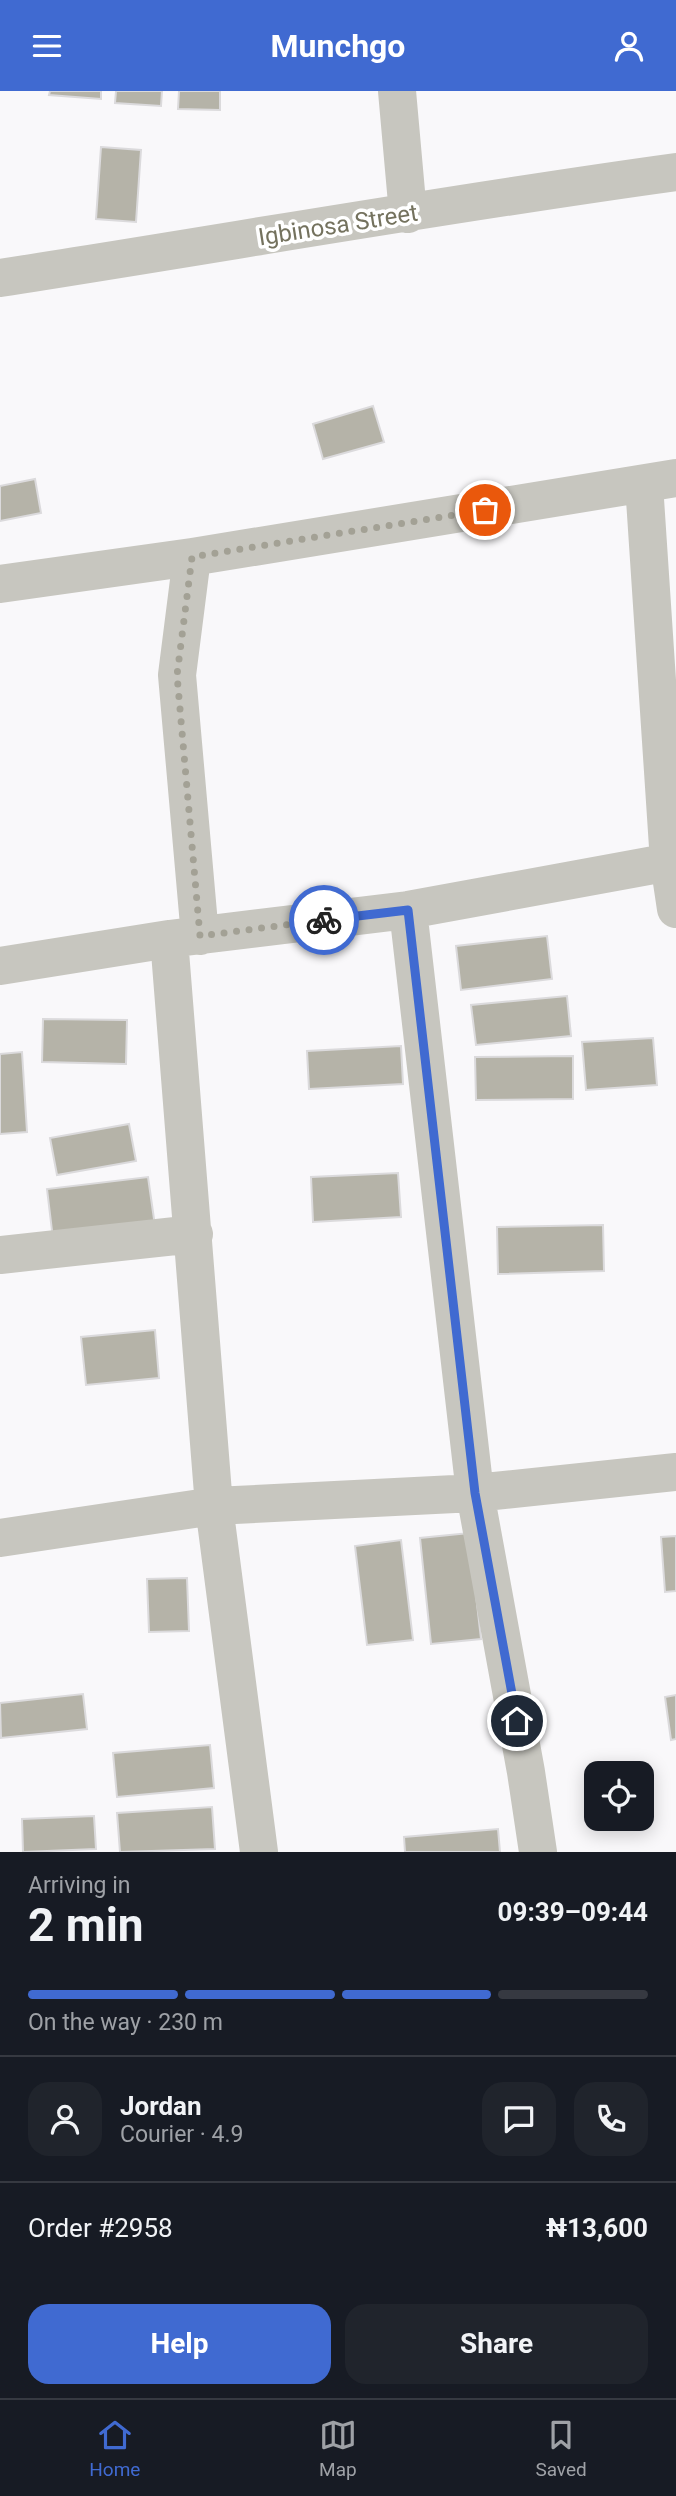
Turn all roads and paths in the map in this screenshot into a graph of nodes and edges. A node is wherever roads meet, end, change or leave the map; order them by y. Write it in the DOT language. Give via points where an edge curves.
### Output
graph roads {
  1 [pos="397,91"];
  2 [pos="676,171"];
  3 [pos="408,214"];
  4 [pos="0,278"];
  5 [pos="660,481"];
  6 [pos="192,557"];
  7 [pos="0,584"];
  8 [pos="673,861"];
  9 [pos="676,909"];
  10 [pos="408,910"];
  11 [pos="184,937"];
  12 [pos="0,966"];
  13 [pos="194,1234"];
  14 [pos="0,1255"];
  15 [pos="676,1472"];
  16 [pos="475,1493"];
  17 [pos="214,1506"];
  18 [pos="0,1538"];
  19 [pos="259,1852"];
  20 [pos="538,1852"];
  1 -- 3 [label="street"];
  2 -- 3 [label="street, Igbinosa Street"];
  3 -- 4 [label="street, Igbinosa Street"];
  5 -- 6 [label="street"];
  5 -- 8 [label="street"];
  6 -- 7 [label="street"];
  6 -- 11 [label="street" via="177,675"];
  8 -- 9 [label="street"];
  8 -- 10 [label="street"];
  10 -- 11 [label="street"];
  10 -- 16 [label="street"];
  11 -- 12 [label="street"];
  11 -- 13 [label="street"];
  13 -- 14 [label="street"];
  13 -- 17 [label="street"];
  15 -- 16 [label="street"];
  16 -- 17 [label="street"];
  16 -- 20 [label="street"];
  17 -- 18 [label="street"];
  17 -- 19 [label="street"];
}
